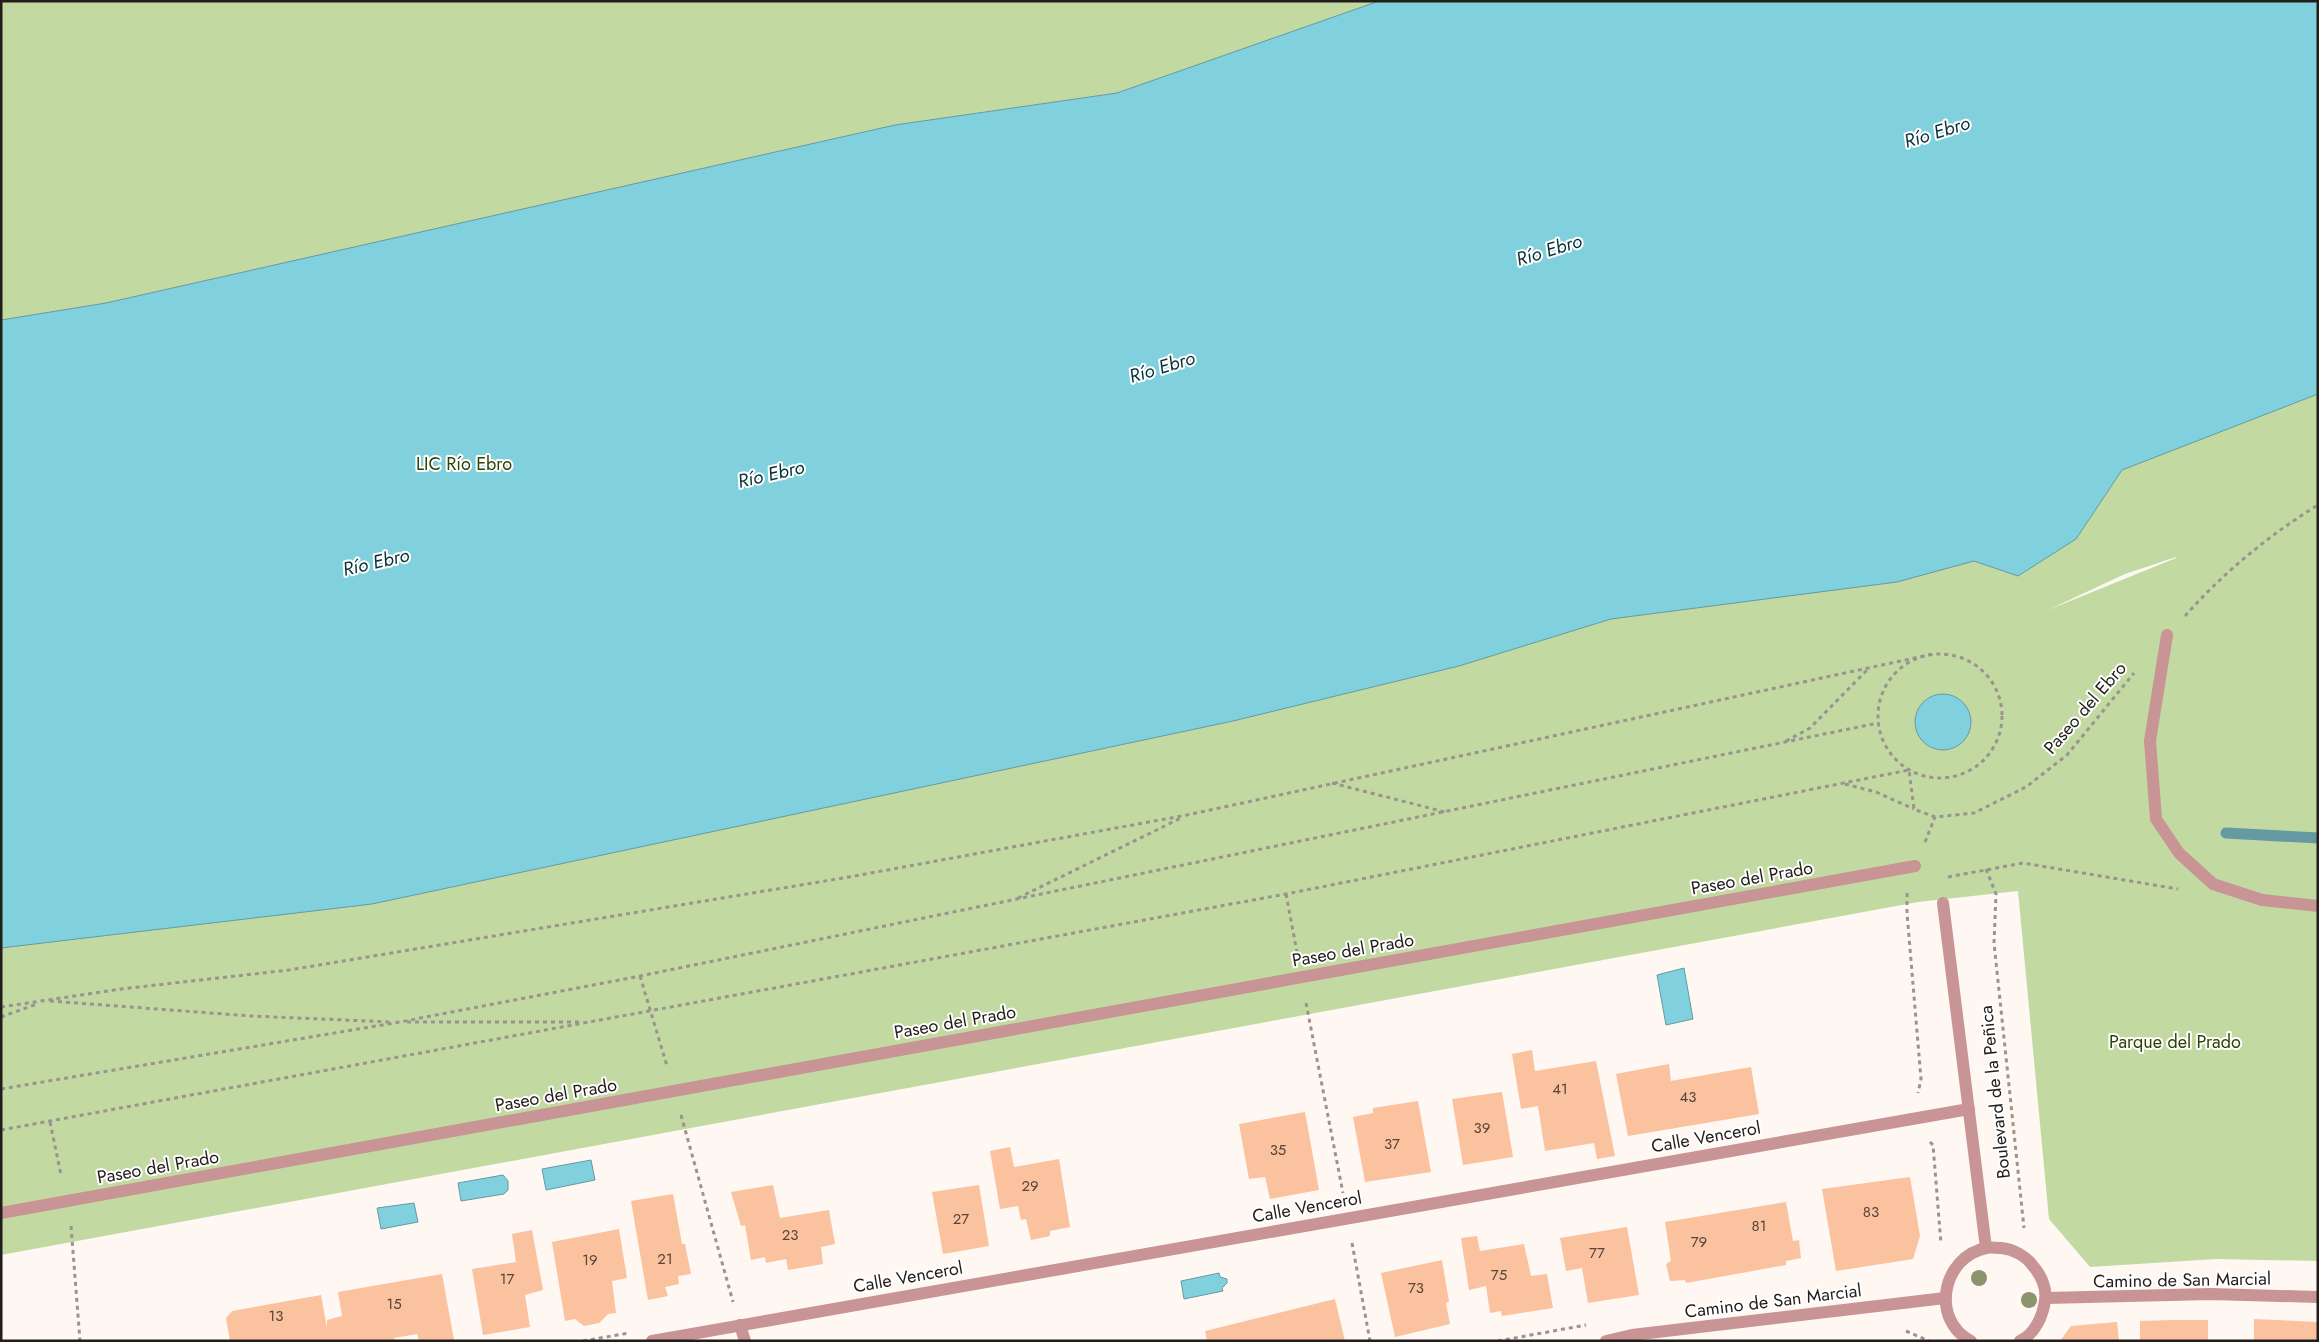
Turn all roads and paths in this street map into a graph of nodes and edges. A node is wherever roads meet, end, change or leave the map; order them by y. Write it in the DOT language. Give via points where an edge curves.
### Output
graph roads {
  1 [pos="2318,505"];
  2 [pos="2167,635"];
  3 [pos="1933,654"];
  4 [pos="1870,667"];
  5 [pos="2137,670"];
  6 [pos="1878,723"];
  7 [pos="1781,743"];
  8 [pos="1909,770"];
  9 [pos="1332,783"];
  10 [pos="1842,783"];
  11 [pos="1914,809"];
  12 [pos="1446,812"];
  13 [pos="1187,815"];
  14 [pos="1935,817"];
  15 [pos="1915,866"];
  16 [pos="1986,869"];
  17 [pos="1286,894"];
  18 [pos="1013,900"];
  19 [pos="1943,903"];
  20 [pos="2318,906"];
  21 [pos="640,976"];
  22 [pos="1301,977"];
  23 [pos="44,1001"];
  24 [pos="1,1007"];
  25 [pos="651,1011"];
  26 [pos="1,1017"];
  27 [pos="400,1022"];
  28 [pos="589,1022"];
  29 [pos="1921,1079"];
  30 [pos="1,1089"];
  31 [pos="673,1091"];
  32 [pos="1968,1109"];
  33 [pos="50,1122"];
  34 [pos="1,1130"];
  35 [pos="1926,1140"];
  36 [pos="1344,1198"];
  37 [pos="67,1202"];
  38 [pos="1,1214"];
  39 [pos="2025,1235"];
  40 [pos="1350,1236"];
  41 [pos="1942,1246"];
  42 [pos="1986,1248"];
  43 [pos="2318,1297"];
  44 [pos="1945,1298"];
  45 [pos="2046,1298"];
  46 [pos="1594,1324"];
  47 [pos="740,1325"];
  48 [pos="1899,1332"];
  49 [pos="80,1341"];
  50 [pos="652,1341"];
  51 [pos="745,1341"];
  52 [pos="1370,1341"];
  53 [pos="1498,1341"];
  54 [pos="1606,1341"];
  55 [pos="1929,1341"];
  56 [pos="1971,1341"];
  57 [pos="2020,1341"];
  1 -- 2 [label="path" via="2288,523 2211,587"];
  2 -- 20 [label="street" via="2150,741 2156,819 2179,853 2213,884 2262,900"];
  3 -- 4 [label="path"];
  3 -- 6 [label="path" via="1914,659 1897,670 1879,703"];
  3 -- 8 [label="path" via="1952,654 1987,675 1998,693 2002,715 1998,736 1988,755 1971,769 1951,777 1930,777"];
  4 -- 7 [label="path" via="1810,728"];
  4 -- 9 [label="path"];
  5 -- 14 [label="path, Paseo del Ebro" via="2066,755 2026,787 1974,813"];
  6 -- 7 [label="path"];
  6 -- 8 [label="path" via="1883,742 1894,758"];
  7 -- 12 [label="path"];
  8 -- 10 [label="path"];
  8 -- 11 [label="path"];
  9 -- 12 [label="path"];
  9 -- 13 [label="path"];
  10 -- 11 [label="path, Paseo del Ebro" via="1876,792"];
  10 -- 17 [label="path"];
  11 -- 14 [label="path, Paseo del Ebro"];
  12 -- 18 [label="path"];
  13 -- 18 [label="path"];
  13 -- 23 [label="path" via="849,876 289,970"];
  14 -- 15 [label="path"];
  15 -- 22 [label="street, Paseo del Prado"];
  15 -- 29 [label="path" via="1907,885 1907,913"];
  16 -- 39 [label="path, Boulevard de la Peñica" via="1996,894 1994,943"];
  17 -- 22 [label="path"];
  17 -- 25 [label="path"];
  18 -- 21 [label="path"];
  19 -- 32 [label="street"];
  21 -- 25 [label="path"];
  21 -- 27 [label="path"];
  22 -- 31 [label="street, Paseo del Prado"];
  22 -- 36 [label="path"];
  23 -- 24 [label="path"];
  23 -- 26 [label="path"];
  23 -- 27 [label="path" via="251,1016"];
  25 -- 28 [label="path"];
  25 -- 31 [label="path"];
  27 -- 28 [label="path"];
  27 -- 30 [label="path"];
  28 -- 33 [label="path"];
  31 -- 37 [label="street, Paseo del Prado"];
  31 -- 47 [label="path"];
  32 -- 42 [label="street"];
  32 -- 47 [label="street, Calle Vencerol"];
  33 -- 34 [label="path"];
  33 -- 37 [label="path"];
  35 -- 41 [label="path" via="1933,1145"];
  37 -- 38 [label="street, Paseo del Prado"];
  37 -- 49 [label="path"];
  40 -- 52 [label="path"];
  42 -- 44 [label="street" via="1965,1257 1950,1275"];
  42 -- 45 [label="street" via="2009,1249 2028,1259 2042,1276"];
  43 -- 45 [label="street, Camino de San Marcial" via="2211,1294"];
  44 -- 54 [label="street, Camino de San Marcial" via="1632,1335"];
  44 -- 56 [label="street" via="1949,1319 1963,1337"];
  45 -- 57 [label="street" via="2040,1321"];
  46 -- 53 [label="path"];
  47 -- 50 [label="street, Calle Vencerol"];
  47 -- 51 [label="street"];
  48 -- 55 [label="path" via="1908,1331"];
}
